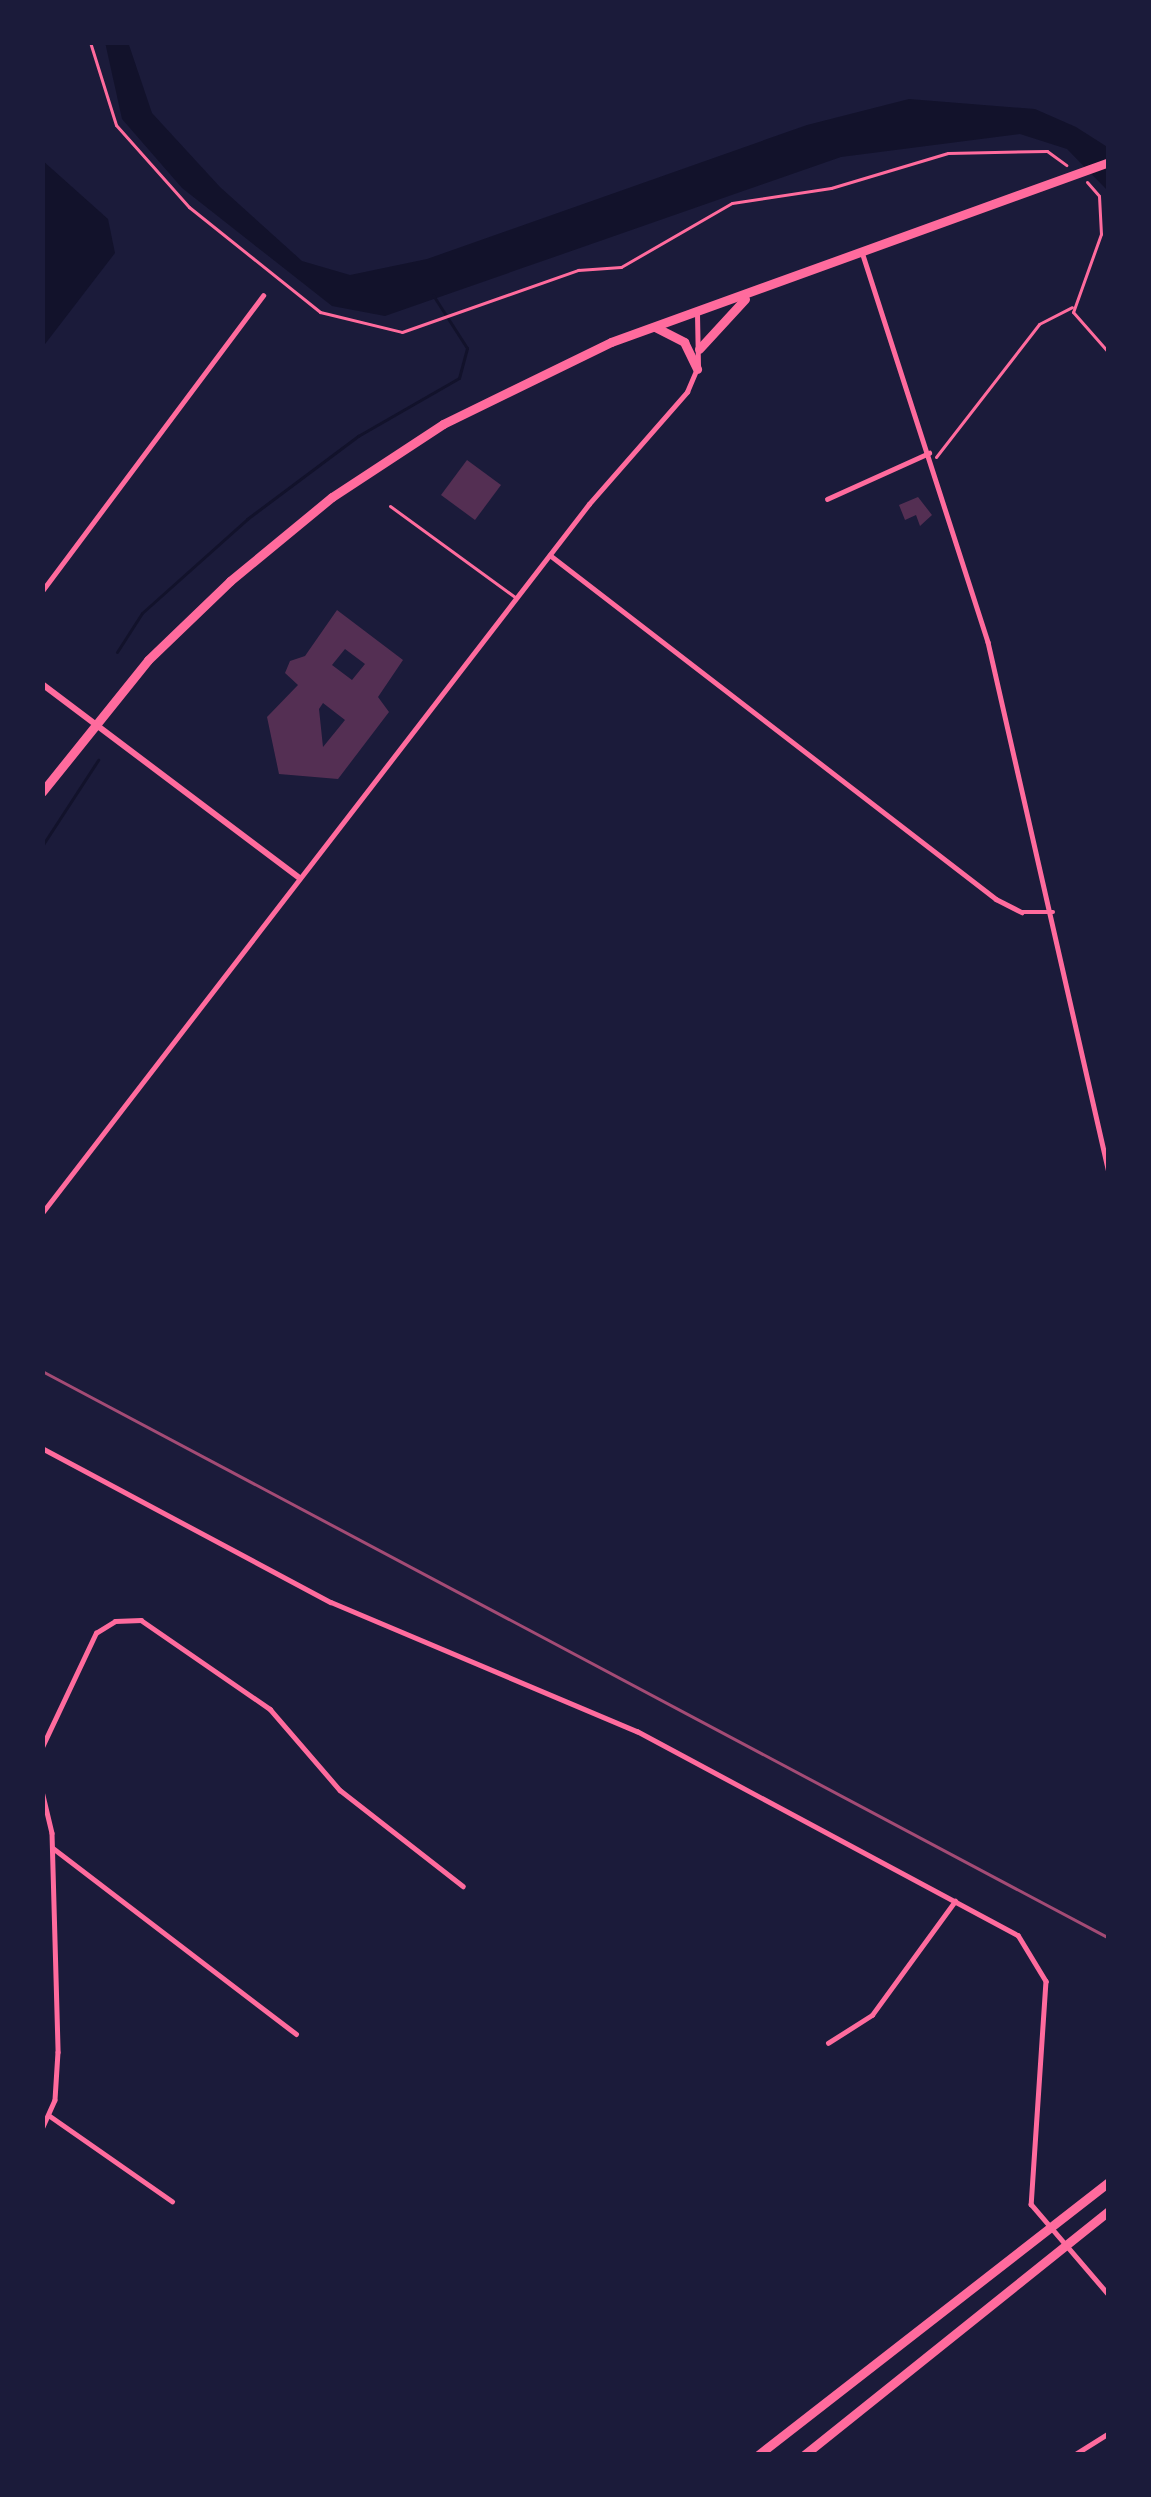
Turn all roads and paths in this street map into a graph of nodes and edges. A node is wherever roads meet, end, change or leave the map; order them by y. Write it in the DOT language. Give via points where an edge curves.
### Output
graph roads {
  1 [pos="90,42"];
  2 [pos="1056,157"];
  3 [pos="1109,162"];
  4 [pos="1096,190"];
  5 [pos="863,255"];
  6 [pos="749,295"];
  7 [pos="263,296"];
  8 [pos="1074,306"];
  9 [pos="697,313"];
  10 [pos="655,327"];
  11 [pos="699,350"];
  12 [pos="1109,353"];
  13 [pos="697,369"];
  14 [pos="930,457"];
  15 [pos="827,499"];
  16 [pos="390,506"];
  17 [pos="550,555"];
  18 [pos="42,591"];
  19 [pos="516,598"];
  20 [pos="42,684"];
  21 [pos="94,723"];
  22 [pos="42,792"];
  23 [pos="298,878"];
  24 [pos="1054,912"];
  25 [pos="1109,1173"];
  26 [pos="42,1213"];
  27 [pos="42,1448"];
  28 [pos="42,1747"];
  29 [pos="42,1791"];
  30 [pos="53,1848"];
  31 [pos="463,1886"];
  32 [pos="955,1901"];
  33 [pos="296,2034"];
  34 [pos="828,2043"];
  35 [pos="50,2116"];
  36 [pos="42,2129"];
  37 [pos="1109,2182"];
  38 [pos="172,2201"];
  39 [pos="1109,2210"];
  40 [pos="1050,2226"];
  41 [pos="1066,2245"];
  42 [pos="1109,2294"];
  43 [pos="1109,2433"];
  44 [pos="758,2455"];
  45 [pos="804,2455"];
  46 [pos="1074,2455"];
  1 -- 2 [label="path" via="89,59 103,76 116,124 189,206 286,288 342,322 402,332 578,270 621,267 732,203 831,188 948,153 1008,148"];
  3 -- 5 [label="main road"];
  4 -- 8 [label="path" via="1100,234"];
  5 -- 6 [label="main road"];
  5 -- 14 [label="street"];
  6 -- 9 [label="main road"];
  6 -- 11 [label="main road"];
  7 -- 18 [label="street"];
  8 -- 12 [label="path" via="1079,327"];
  8 -- 14 [label="path" via="1039,324"];
  9 -- 10 [label="main road"];
  9 -- 11 [label="street"];
  10 -- 13 [label="main road" via="683,342"];
  10 -- 21 [label="main road" via="480,403 359,478 230,580"];
  11 -- 13 [label="street"];
  13 -- 17 [label="street" via="677,404"];
  14 -- 15 [label="street"];
  14 -- 24 [label="street" via="988,642"];
  16 -- 19 [label="lane"];
  17 -- 19 [label="street"];
  17 -- 24 [label="street" via="996,899 1022,912"];
  19 -- 23 [label="street"];
  20 -- 21 [label="street"];
  21 -- 22 [label="main road"];
  21 -- 23 [label="street"];
  23 -- 26 [label="street"];
  24 -- 25 [label="street"];
  27 -- 32 [label="street" via="331,1602 637,1731"];
  28 -- 31 [label="street" via="88,1644 115,1622 141,1620 270,1709 377,1823"];
  29 -- 30 [label="street"];
  30 -- 33 [label="street"];
  30 -- 35 [label="street" via="58,2052"];
  32 -- 34 [label="street" via="872,2014"];
  32 -- 40 [label="street" via="1018,1935 1042,1966 1031,2204"];
  35 -- 36 [label="street"];
  35 -- 38 [label="street"];
  37 -- 40 [label="main road"];
  39 -- 41 [label="main road"];
  40 -- 41 [label="street"];
  40 -- 44 [label="main road"];
  41 -- 42 [label="street"];
  41 -- 45 [label="main road"];
  43 -- 46 [label="street"];
}
